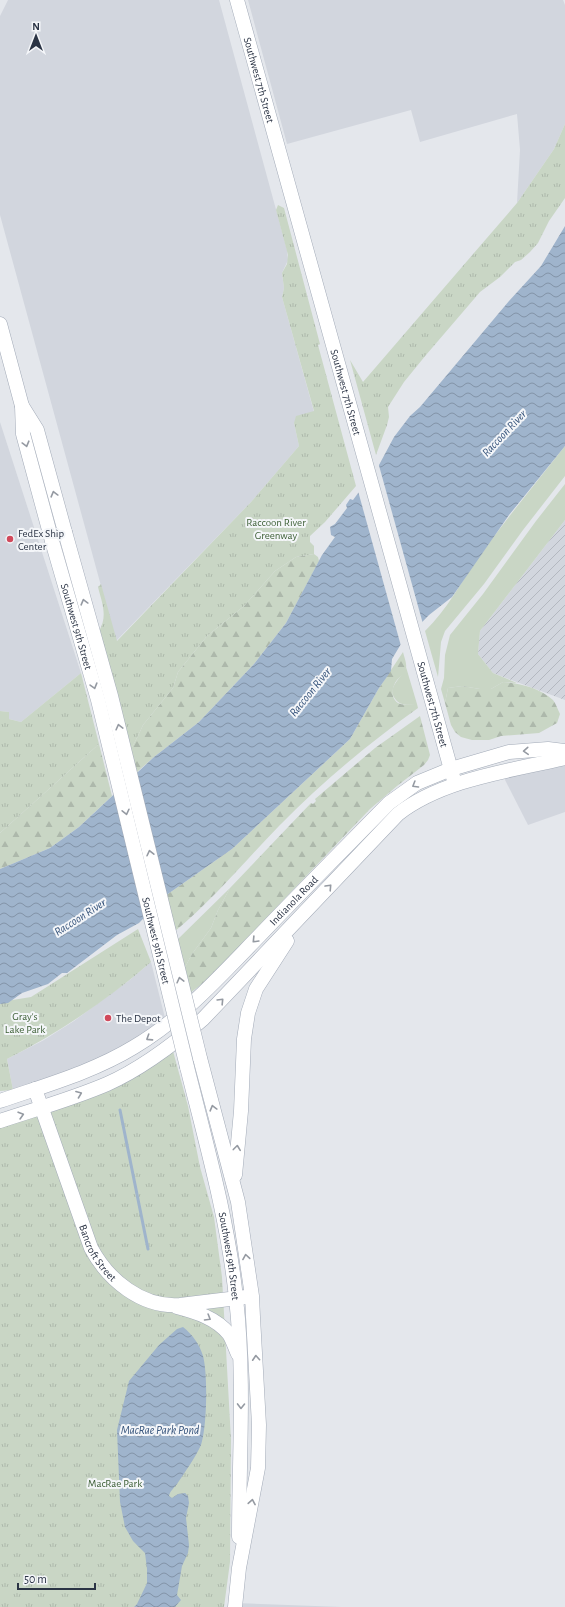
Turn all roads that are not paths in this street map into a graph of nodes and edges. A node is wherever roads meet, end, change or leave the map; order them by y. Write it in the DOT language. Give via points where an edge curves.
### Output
graph roads {
  1 [pos="237,0"];
  2 [pos="0,324"];
  3 [pos="22,406"];
  4 [pos="565,751"];
  5 [pos="565,758"];
  6 [pos="451,769"];
  7 [pos="455,784"];
  8 [pos="303,915"];
  9 [pos="36,1089"];
  10 [pos="0,1101"];
  11 [pos="43,1108"];
  12 [pos="0,1121"];
  13 [pos="234,1186"];
  14 [pos="252,1296"];
  15 [pos="236,1298"];
  16 [pos="171,1305"];
  17 [pos="241,1385"];
  18 [pos="239,1568"];
  19 [pos="235,1607"];
  1 -- 6 [label="main road, Southwest 7th Street"];
  2 -- 3 [label="main road, Southwest 9th Street"];
  13 -- 3 [label="main road, Southwest 9th Street, one-way, bridge" via="114,711 36,430"];
  3 -- 15 [label="main road, Southwest 9th Street, one-way, bridge" via="24,434 98,700 218,1196"];
  4 -- 6 [label="main road, Indianola Road, one-way" via="548,749 509,752"];
  5 -- 7 [label="main road, Indianola Road"];
  6 -- 7 [label="main road, Southwest 7th Street"];
  6 -- 9 [label="main road, Indianola Road, one-way" via="417,783 389,803 210,986 165,1027 105,1063"];
  8 -- 7 [label="main road, Indianola Road, one-way" via="398,814 422,798"];
  11 -- 8 [label="main road, Indianola Road, one-way" via="108,1083 174,1044 203,1019"];
  13 -- 8 [label="main road, one-way" via="248,1013 256,989"];
  9 -- 10 [label="main road, Indianola Road"];
  9 -- 11 [label="main road, Bancroft Street"];
  12 -- 11 [label="main road, Indianola Road, one-way"];
  11 -- 16 [label="main road, Bancroft Street" via="91,1248 98,1261 124,1287 142,1297"];
  14 -- 13 [label="main road, Southwest 9th Street, one-way"];
  14 -- 15 [label="main road, Bancroft Street"];
  18 -- 14 [label="main road, Southwest 9th Street, one-way" via="258,1468 259,1425"];
  15 -- 16 [label="main road, Bancroft Street"];
  15 -- 17 [label="main road, Southwest 9th Street"];
  16 -- 17 [label="main road, one-way" via="203,1314 229,1335 240,1359"];
  17 -- 18 [label="main road, Southwest 9th Street, one-way"];
  18 -- 19 [label="main road, Southwest 9th Street"];
}
